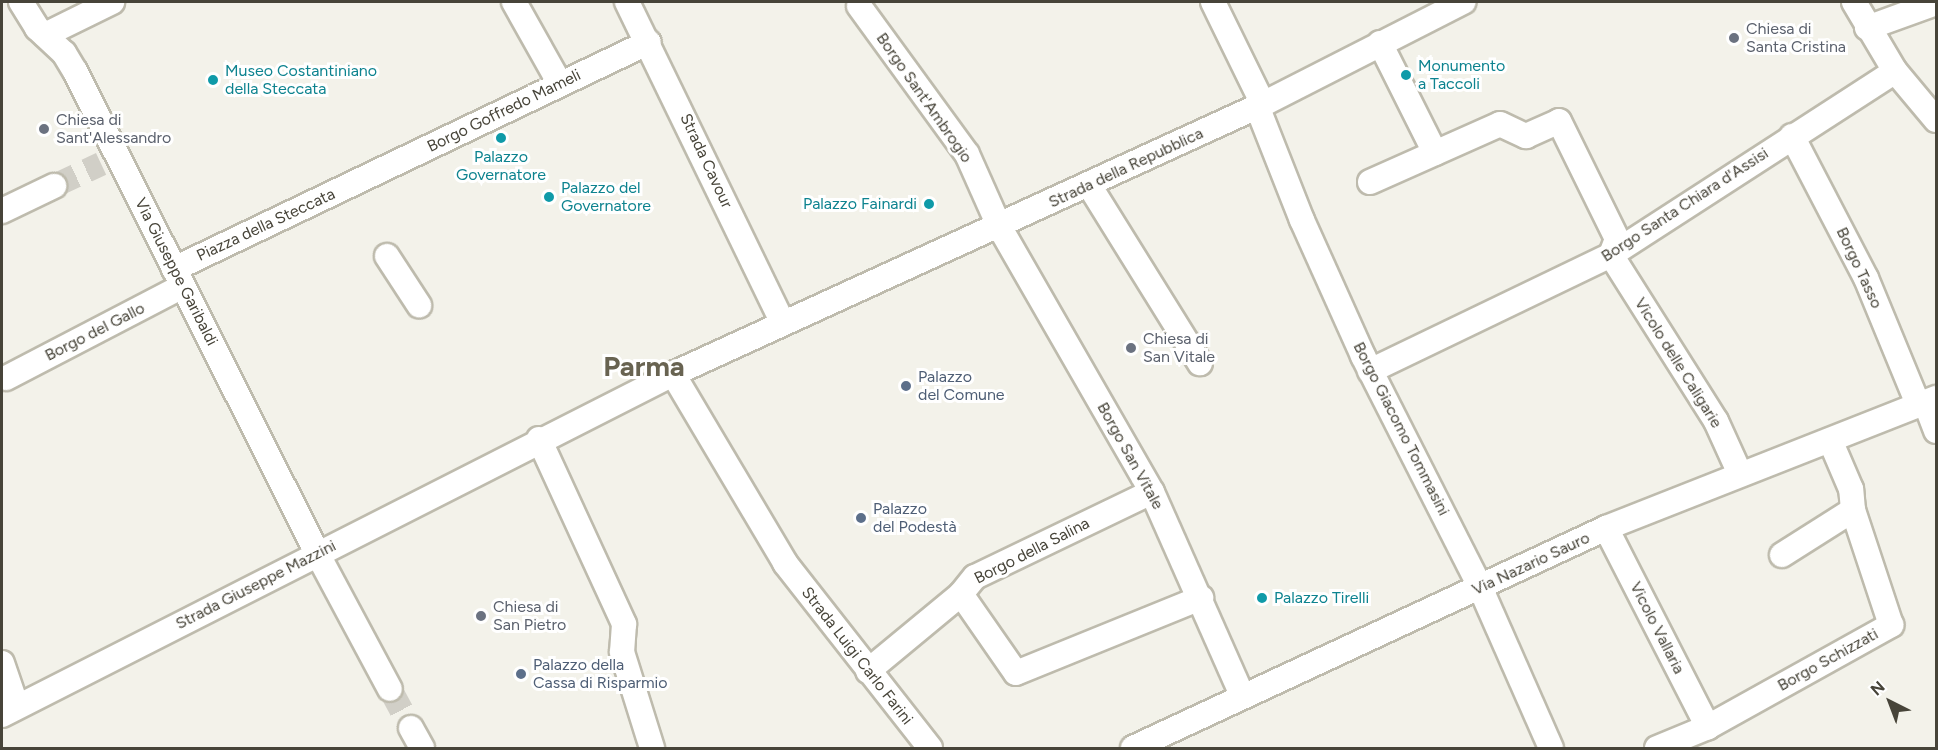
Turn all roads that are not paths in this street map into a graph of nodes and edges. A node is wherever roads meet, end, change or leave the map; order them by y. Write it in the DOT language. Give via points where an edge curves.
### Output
graph roads {
  1 [pos="21,2"];
  2 [pos="112,2"];
  3 [pos="514,2"];
  4 [pos="627,2"];
  5 [pos="1213,2"];
  6 [pos="1854,2"];
  7 [pos="1455,3"];
  8 [pos="1936,3"];
  9 [pos="859,6"];
  10 [pos="1868,28"];
  11 [pos="45,35"];
  12 [pos="649,42"];
  13 [pos="1380,43"];
  14 [pos="1895,71"];
  15 [pos="561,84"];
  16 [pos="1260,105"];
  17 [pos="1936,120"];
  18 [pos="1792,136"];
  19 [pos="1435,153"];
  20 [pos="358,181"];
  21 [pos="1370,182"];
  22 [pos="1089,185"];
  23 [pos="54,186"];
  24 [pos="2,211"];
  25 [pos="999,226"];
  26 [pos="1611,255"];
  27 [pos="387,256"];
  28 [pos="179,278"];
  29 [pos="420,305"];
  30 [pos="782,321"];
  31 [pos="1200,363"];
  32 [pos="1371,371"];
  33 [pos="673,374"];
  34 [pos="6,378"];
  35 [pos="1926,401"];
  36 [pos="1936,431"];
  37 [pos="539,439"];
  38 [pos="1830,440"];
  39 [pos="1740,474"];
  40 [pos="1152,492"];
  41 [pos="1854,510"];
  42 [pos="1606,528"];
  43 [pos="317,554"];
  44 [pos="1782,555"];
  45 [pos="1480,587"];
  46 [pos="961,594"];
  47 [pos="1201,598"];
  48 [pos="2,663"];
  49 [pos="868,671"];
  50 [pos="390,689"];
  51 [pos="1242,695"];
  52 [pos="9,711"];
  53 [pos="1708,727"];
  54 [pos="652,748"];
  55 [pos="930,748"];
  56 [pos="1133,748"];
  57 [pos="1551,748"];
  58 [pos="1657,748"];
  1 -- 11 [label="street, Via Giuseppe Garibaldi"];
  2 -- 11 [label="street"];
  3 -- 15 [label="street"];
  4 -- 12 [label="street, Strada Cavour"];
  5 -- 16 [label="street, Borgo Giacomo Tommasini"];
  6 -- 10 [label="street"];
  7 -- 13 [label="street, Strada della Repubblica"];
  8 -- 10 [label="street"];
  9 -- 25 [label="street, Borgo Sant'Ambrogio" via="967,154"];
  10 -- 14 [label="street"];
  11 -- 28 [label="street, Via Giuseppe Garibaldi" via="70,62 110,160"];
  12 -- 15 [label="street, Borgo Goffredo Mameli"];
  12 -- 30 [label="street, Strada Cavour"];
  13 -- 16 [label="street, Strada della Repubblica"];
  13 -- 19 [label="street"];
  14 -- 17 [label="street"];
  14 -- 18 [label="street, Borgo Santa Chiara d'Assisi"];
  15 -- 20 [label="street, Borgo Goffredo Mameli"];
  16 -- 22 [label="street, Strada della Repubblica"];
  16 -- 32 [label="street, Borgo Giacomo Tommasini" via="1302,220"];
  18 -- 26 [label="street, Borgo Santa Chiara d'Assisi"];
  18 -- 35 [label="street, Borgo Tasso"];
  19 -- 21 [label="street"];
  19 -- 26 [label="street" via="1500,124 1526,136 1559,121 1617,239"];
  20 -- 28 [label="street, Piazza della Steccata"];
  22 -- 25 [label="street, Strada della Repubblica"];
  22 -- 31 [label="street"];
  23 -- 24 [label="street"];
  25 -- 30 [label="street, Strada della Repubblica"];
  25 -- 40 [label="street, Borgo San Vitale"];
  26 -- 32 [label="street, Borgo Santa Chiara d'Assisi"];
  26 -- 39 [label="street, Vicolo delle Caligarie" via="1716,421"];
  27 -- 29 [label="street"];
  28 -- 34 [label="street, Borgo del Gallo"];
  28 -- 43 [label="street, Via Giuseppe Garibaldi"];
  30 -- 33 [label="street, Strada della Repubblica"];
  32 -- 45 [label="street, Borgo Giacomo Tommasini"];
  33 -- 37 [label="street, Strada Giuseppe Mazzini"];
  33 -- 49 [label="street, Strada Luigi Carlo Farini" via="785,563"];
  35 -- 36 [label="street, Borgo Tasso"];
  35 -- 38 [label="street, Via Nazario Sauro"];
  37 -- 43 [label="street, Strada Giuseppe Mazzini"];
  37 -- 54 [label="street" via="624,624 622,652"];
  38 -- 39 [label="street, Via Nazario Sauro"];
  38 -- 41 [label="street, Borgo Schizzati" via="1851,489"];
  39 -- 42 [label="street, Via Nazario Sauro"];
  40 -- 46 [label="street, Borgo della Salina" via="975,577"];
  40 -- 47 [label="street, Borgo San Vitale"];
  41 -- 44 [label="street"];
  41 -- 53 [label="street, Borgo Schizzati" via="1891,625"];
  42 -- 45 [label="street, Via Nazario Sauro"];
  42 -- 53 [label="street, Vicolo Vallaria"];
  43 -- 50 [label="street, Via Giuseppe Garibaldi"];
  43 -- 52 [label="street, Strada Giuseppe Mazzini"];
  45 -- 51 [label="street, Via Nazario Sauro" via="1321,663"];
  45 -- 57 [label="street, Borgo Giacomo Tommasini"];
  46 -- 47 [label="street" via="1016,673"];
  46 -- 49 [label="street, Borgo della Salina"];
  47 -- 51 [label="street, Borgo San Vitale"];
  48 -- 52 [label="street"];
  49 -- 55 [label="street, Strada Luigi Carlo Farini"];
  51 -- 56 [label="street, Via Nazario Sauro"];
  53 -- 58 [label="street, Borgo Schizzati"];
}
